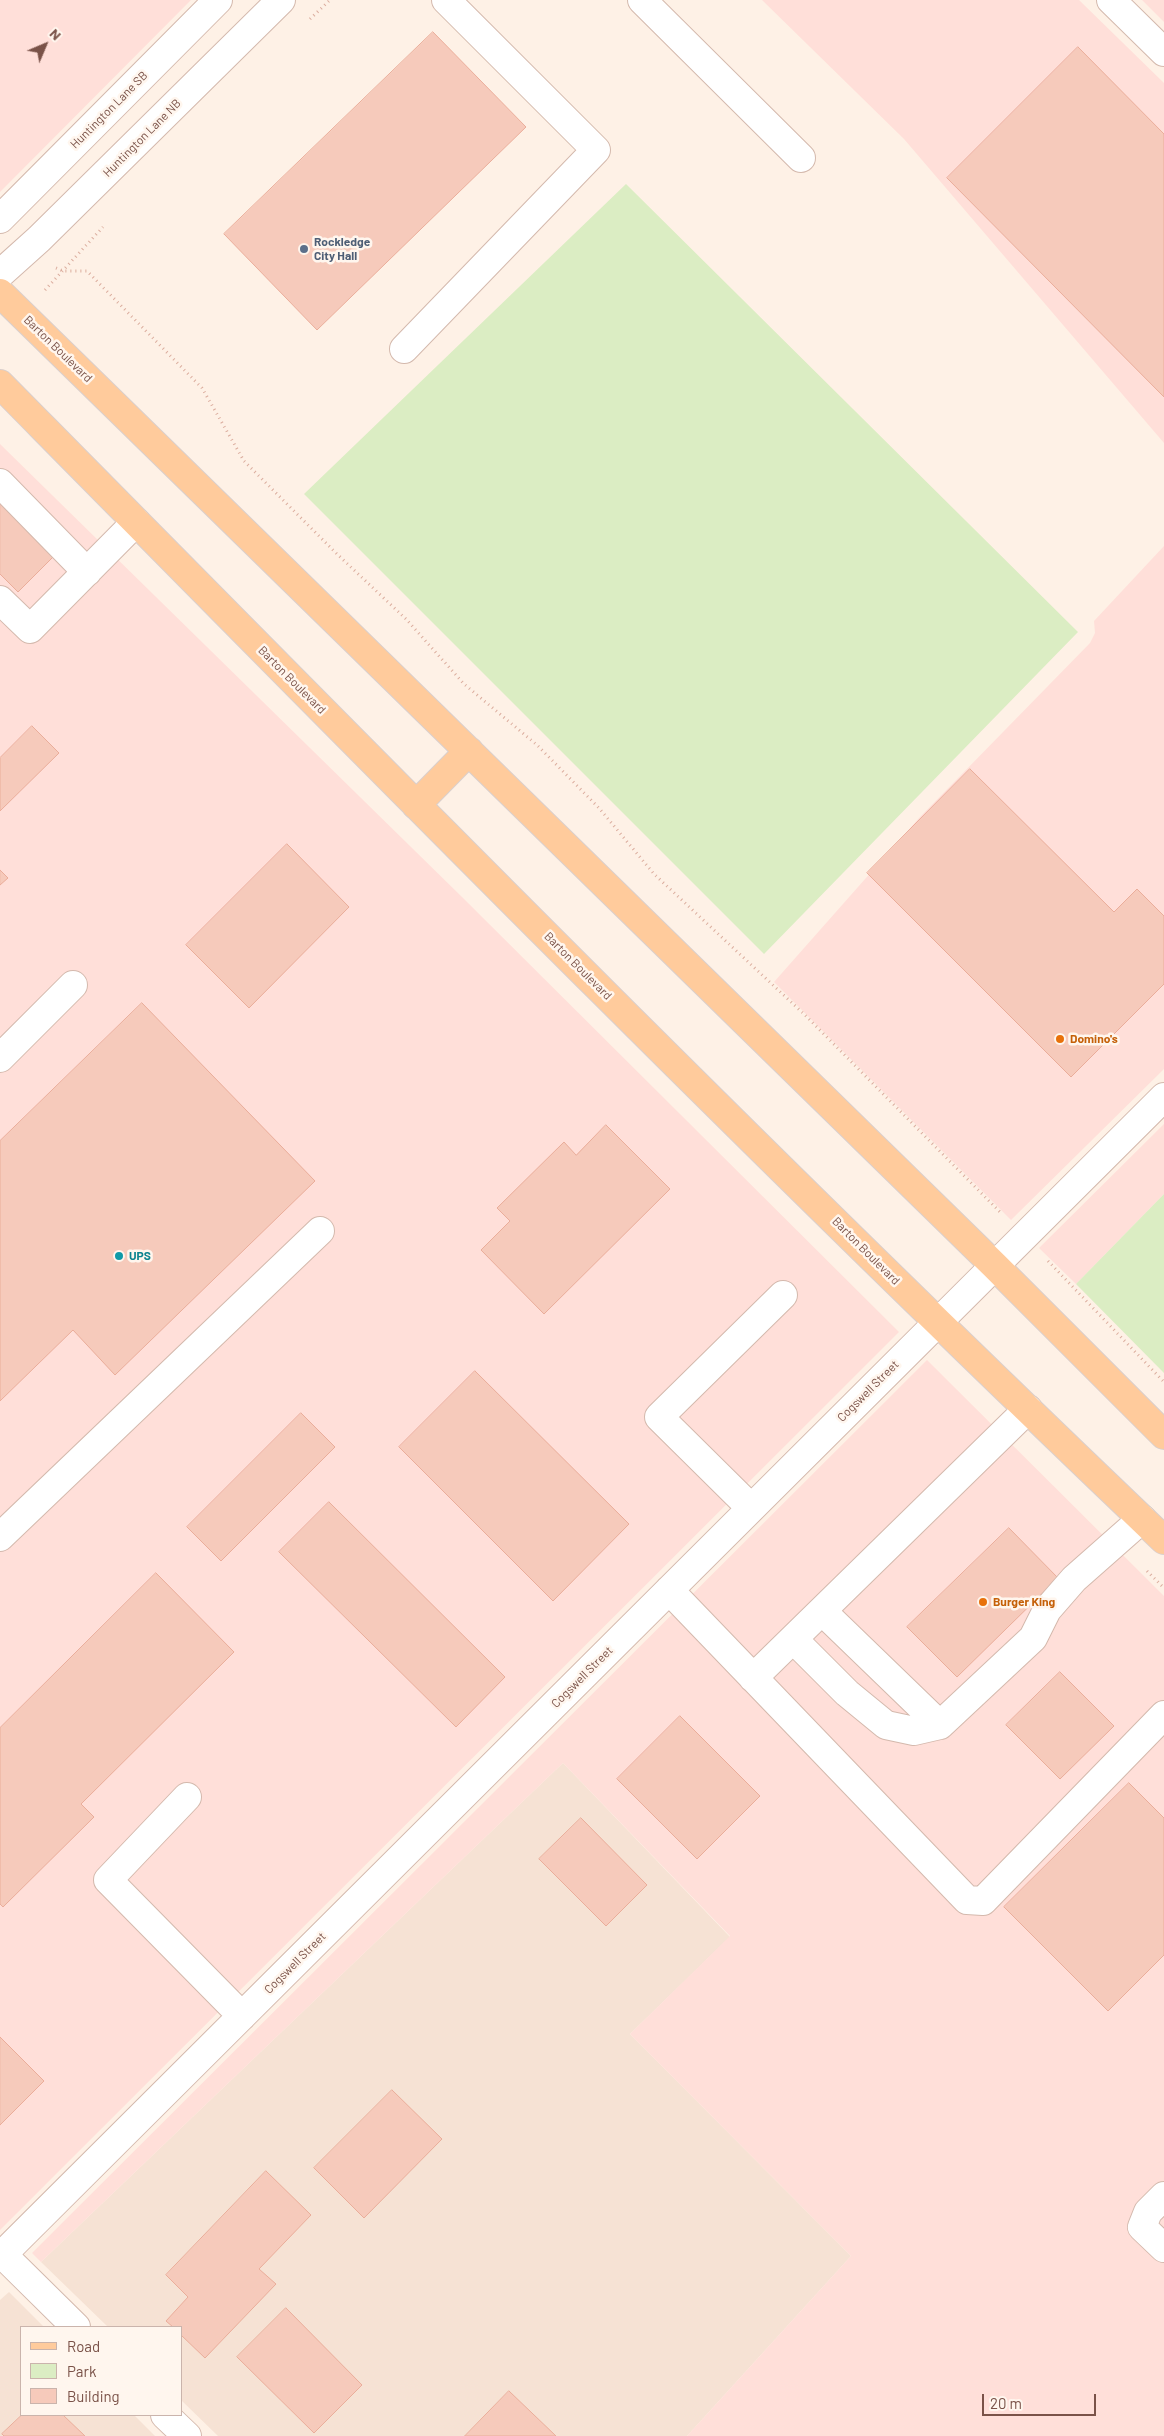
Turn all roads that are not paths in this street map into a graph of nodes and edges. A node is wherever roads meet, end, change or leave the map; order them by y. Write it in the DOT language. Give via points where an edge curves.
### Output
graph roads {
  1 [pos="218,0"];
  2 [pos="281,0"];
  3 [pos="446,0"];
  4 [pos="642,0"];
  5 [pos="1111,0"];
  6 [pos="177,42"];
  7 [pos="1164,52"];
  8 [pos="207,74"];
  9 [pos="802,158"];
  10 [pos="0,219"];
  11 [pos="0,274"];
  12 [pos="0,293"];
  13 [pos="404,349"];
  14 [pos="0,384"];
  15 [pos="0,483"];
  16 [pos="136,522"];
  17 [pos="87,572"];
  18 [pos="0,600"];
  19 [pos="469,751"];
  20 [pos="416,805"];
  21 [pos="73,985"];
  22 [pos="0,1058"];
  23 [pos="1164,1097"];
  24 [pos="320,1231"];
  25 [pos="994,1265"];
  26 [pos="783,1295"];
  27 [pos="937,1322"];
  28 [pos="1028,1409"];
  29 [pos="1164,1435"];
  30 [pos="751,1508"];
  31 [pos="1142,1519"];
  32 [pos="0,1537"];
  33 [pos="1164,1540"];
  34 [pos="670,1590"];
  35 [pos="822,1611"];
  36 [pos="793,1639"];
  37 [pos="753,1678"];
  38 [pos="1164,1715"];
  39 [pos="940,1725"];
  40 [pos="187,1797"];
  41 [pos="242,2016"];
  42 [pos="1164,2196"];
  43 [pos="1164,2248"];
  44 [pos="1,2256"];
  45 [pos="75,2326"];
  46 [pos="166,2416"];
  47 [pos="187,2436"];
  1 -- 6 [label="street, Huntington Lane SB"];
  2 -- 8 [label="street, Huntington Lane NB"];
  3 -- 13 [label="street" via="596,150"];
  4 -- 9 [label="street"];
  5 -- 7 [label="street"];
  6 -- 8 [label="street"];
  6 -- 10 [label="street, Huntington Lane SB"];
  8 -- 11 [label="street, Huntington Lane NB"];
  12 -- 19 [label="main road, Barton Boulevard"];
  14 -- 16 [label="main road, Barton Boulevard"];
  15 -- 17 [label="street"];
  16 -- 17 [label="street"];
  16 -- 20 [label="main road, Barton Boulevard"];
  17 -- 18 [label="street" via="30,629"];
  19 -- 20 [label="main road"];
  19 -- 25 [label="main road, Barton Boulevard"];
  20 -- 27 [label="main road, Barton Boulevard"];
  21 -- 22 [label="street"];
  23 -- 25 [label="street, Cogswell Street"];
  24 -- 32 [label="street"];
  25 -- 27 [label="street, Cogswell Street"];
  25 -- 29 [label="main road, Barton Boulevard"];
  26 -- 30 [label="street" via="659,1417"];
  27 -- 28 [label="main road, Barton Boulevard"];
  27 -- 30 [label="street, Cogswell Street"];
  28 -- 31 [label="main road, Barton Boulevard"];
  28 -- 35 [label="street"];
  30 -- 34 [label="street, Cogswell Street"];
  31 -- 33 [label="main road, Barton Boulevard"];
  31 -- 39 [label="street" via="1074,1579 1047,1610 1032,1638"];
  34 -- 37 [label="street"];
  34 -- 41 [label="street, Cogswell Street"];
  35 -- 36 [label="street"];
  35 -- 39 [label="street"];
  36 -- 37 [label="street"];
  36 -- 39 [label="street" via="847,1693 886,1725 914,1731"];
  37 -- 38 [label="street" via="967,1900 983,1901"];
  40 -- 41 [label="street" via="108,1880"];
  41 -- 44 [label="street, Cogswell Street"];
  42 -- 43 [label="street" via="1148,2212 1142,2227"];
  44 -- 45 [label="street"];
  46 -- 47 [label="street"];
}
